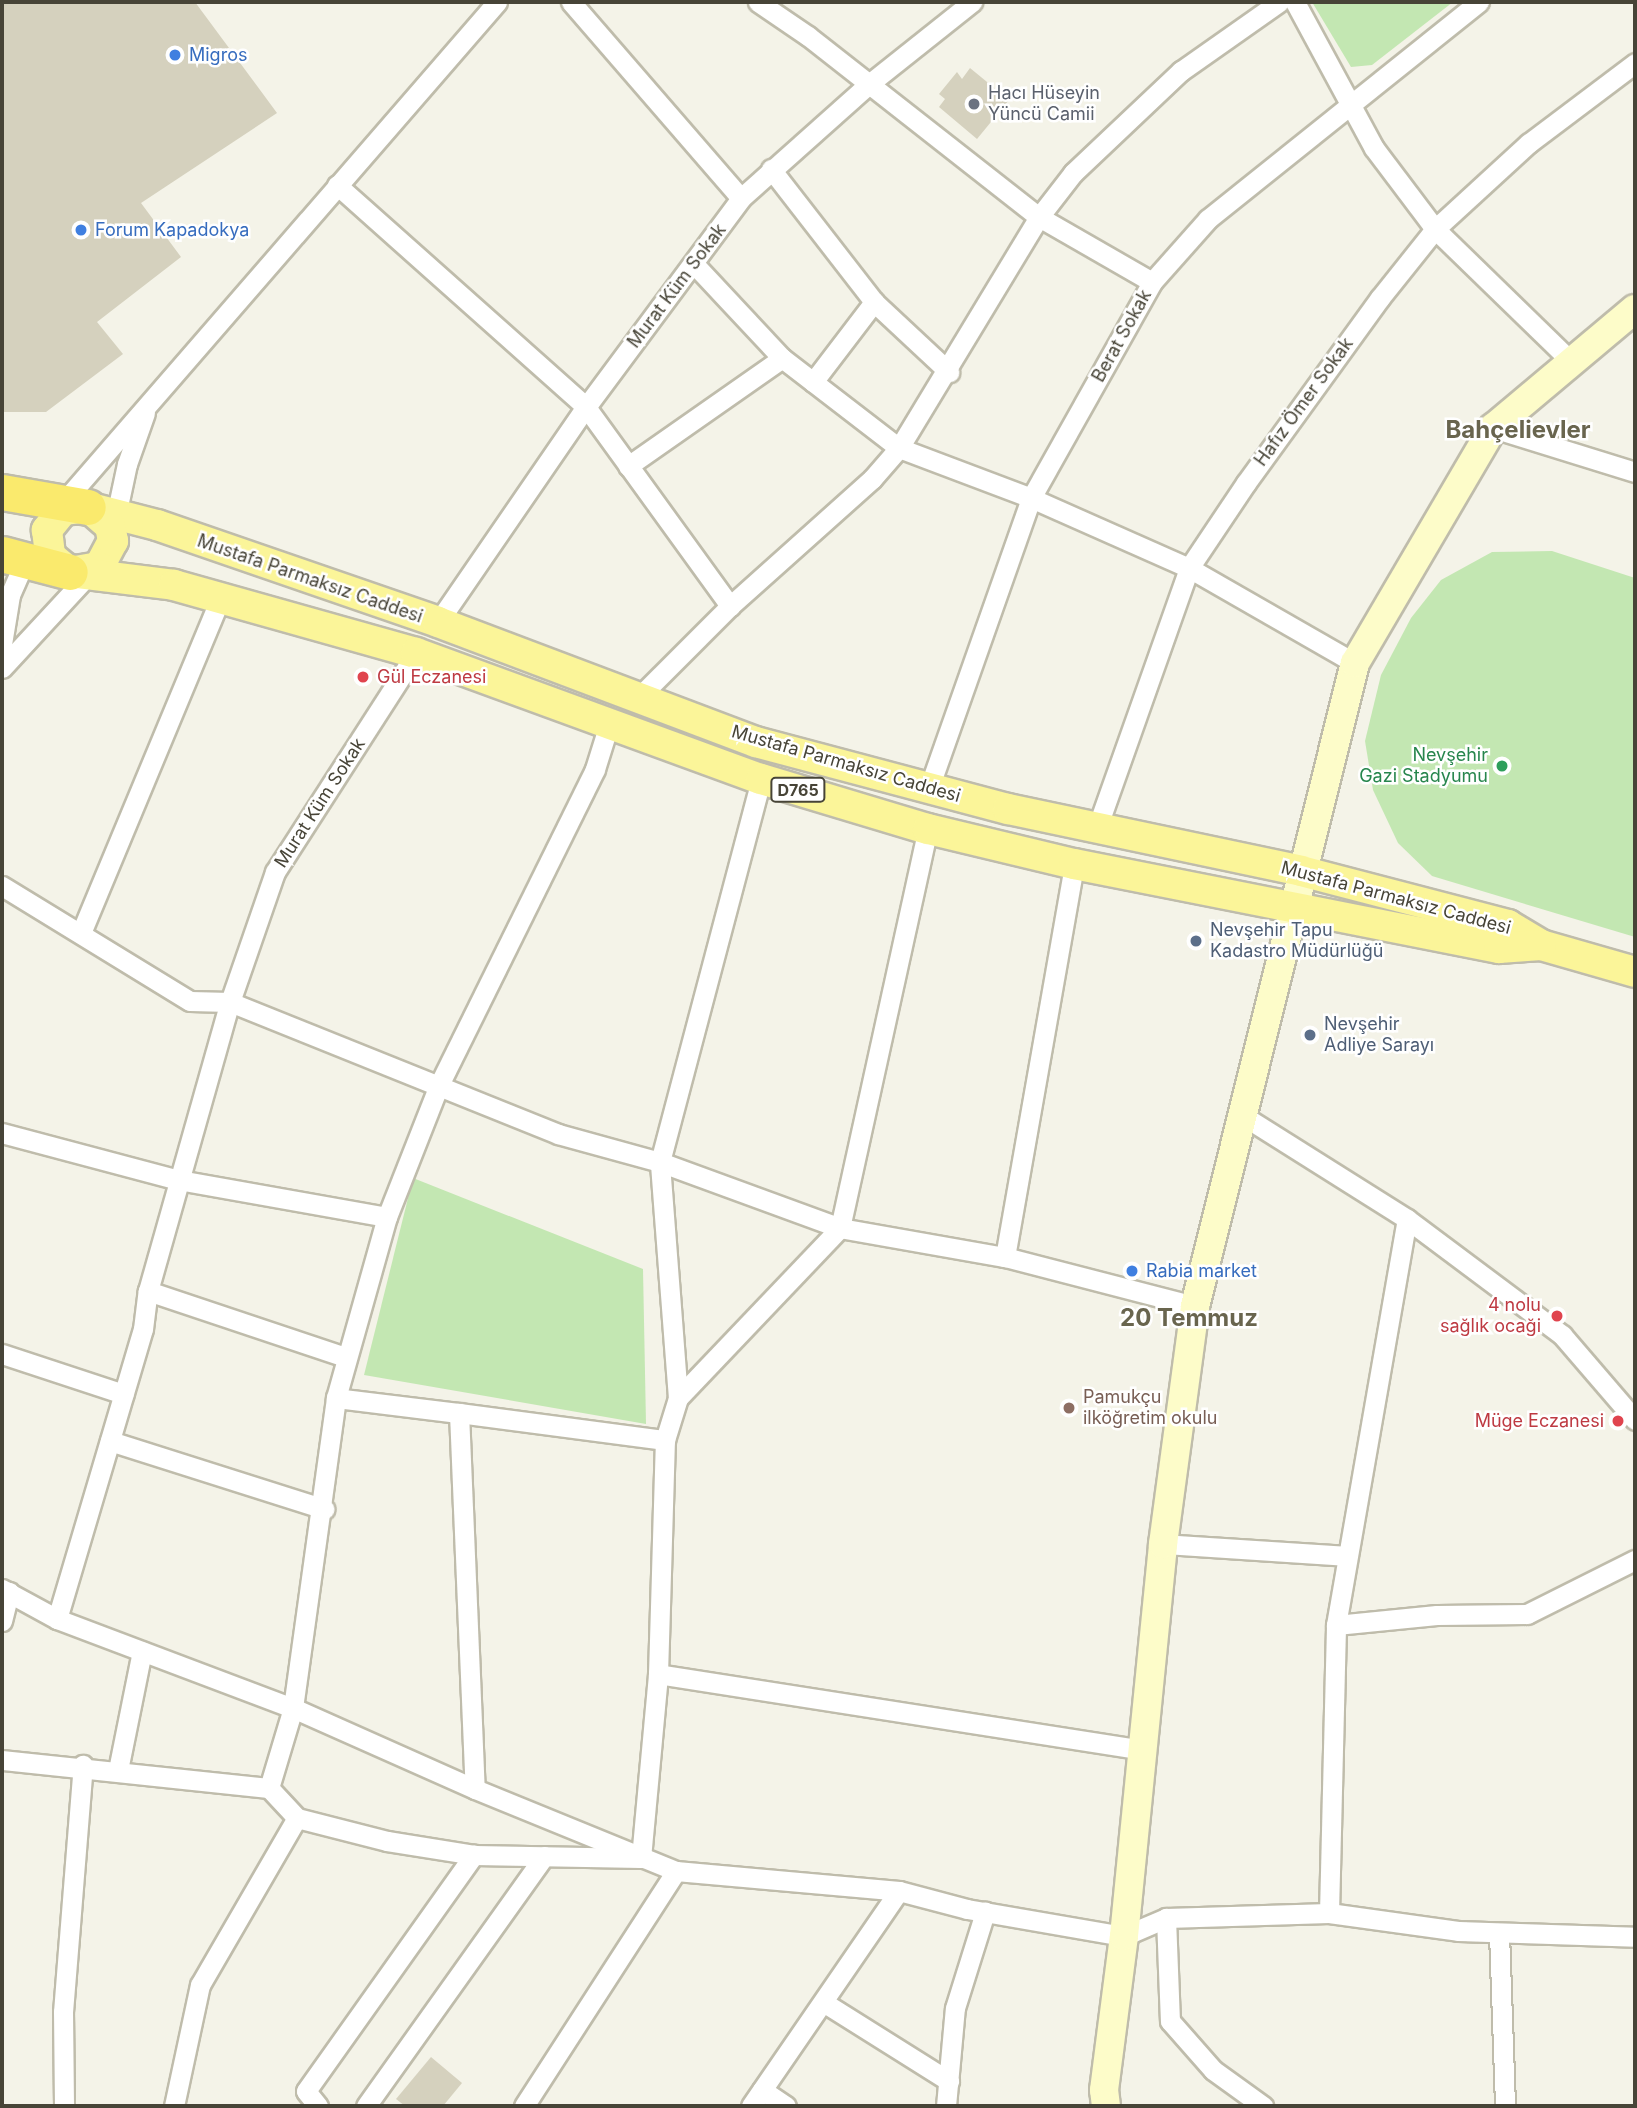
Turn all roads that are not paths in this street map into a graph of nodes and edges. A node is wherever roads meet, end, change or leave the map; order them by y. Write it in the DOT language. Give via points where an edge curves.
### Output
graph roads {
  1 [pos="497,2"];
  2 [pos="571,2"];
  3 [pos="758,2"];
  4 [pos="972,2"];
  5 [pos="1279,2"];
  6 [pos="1295,2"];
  7 [pos="1479,2"];
  8 [pos="1635,63"];
  9 [pos="869,84"];
  10 [pos="1355,105"];
  11 [pos="771,169"];
  12 [pos="337,185"];
  13 [pos="741,198"];
  14 [pos="1039,217"];
  15 [pos="1435,229"];
  16 [pos="694,264"];
  17 [pos="1152,282"];
  18 [pos="874,302"];
  19 [pos="1635,309"];
  20 [pos="782,358"];
  21 [pos="1572,362"];
  22 [pos="948,372"];
  23 [pos="813,382"];
  24 [pos="148,405"];
  25 [pos="586,407"];
  26 [pos="1493,428"];
  27 [pos="899,448"];
  28 [pos="628,466"];
  29 [pos="1635,472"];
  30 [pos="2,492"];
  31 [pos="1031,498"];
  32 [pos="87,516"];
  33 [pos="13,556"];
  34 [pos="1189,568"];
  35 [pos="86,570"];
  36 [pos="221,596"];
  37 [pos="730,606"];
  38 [pos="438,622"];
  39 [pos="2,644"];
  40 [pos="416,653"];
  41 [pos="1355,663"];
  42 [pos="2,668"];
  43 [pos="638,698"];
  44 [pos="609,724"];
  45 [pos="761,779"];
  46 [pos="929,788"];
  47 [pos="1097,828"];
  48 [pos="928,830"];
  49 [pos="1074,864"];
  50 [pos="1301,870"];
  51 [pos="2,886"];
  52 [pos="1293,904"];
  53 [pos="80,933"];
  54 [pos="1541,945"];
  55 [pos="1635,972"];
  56 [pos="230,1002"];
  57 [pos="439,1085"];
  58 [pos="1241,1115"];
  59 [pos="2,1133"];
  60 [pos="660,1162"];
  61 [pos="180,1180"];
  62 [pos="387,1217"];
  63 [pos="1407,1219"];
  64 [pos="840,1228"];
  65 [pos="1005,1257"];
  66 [pos="148,1291"];
  67 [pos="1195,1306"];
  68 [pos="2,1354"];
  69 [pos="345,1357"];
  70 [pos="124,1394"];
  71 [pos="336,1398"];
  72 [pos="678,1398"];
  73 [pos="459,1413"];
  74 [pos="1635,1420"];
  75 [pos="665,1440"];
  76 [pos="110,1441"];
  77 [pos="324,1509"];
  78 [pos="1163,1544"];
  79 [pos="1347,1556"];
  80 [pos="1635,1560"];
  81 [pos="6,1591"];
  82 [pos="57,1619"];
  83 [pos="2,1620"];
  84 [pos="1336,1625"];
  85 [pos="142,1651"];
  86 [pos="659,1674"];
  87 [pos="293,1708"];
  88 [pos="1143,1750"];
  89 [pos="2,1760"];
  90 [pos="83,1765"];
  91 [pos="118,1770"];
  92 [pos="269,1788"];
  93 [pos="475,1789"];
  94 [pos="297,1818"];
  95 [pos="474,1855"];
  96 [pos="544,1856"];
  97 [pos="641,1858"];
  98 [pos="676,1871"];
  99 [pos="899,1891"];
  100 [pos="985,1912"];
  101 [pos="1329,1913"];
  102 [pos="1166,1918"];
  103 [pos="1499,1933"];
  104 [pos="1124,1936"];
  105 [pos="1635,1937"];
  106 [pos="823,2002"];
  107 [pos="949,2081"];
  108 [pos="762,2090"];
  109 [pos="64,2106"];
  110 [pos="174,2106"];
  111 [pos="317,2106"];
  112 [pos="366,2106"];
  113 [pos="524,2106"];
  114 [pos="751,2106"];
  115 [pos="786,2106"];
  116 [pos="946,2106"];
  117 [pos="1106,2106"];
  118 [pos="1263,2106"];
  119 [pos="1505,2106"];
  1 -- 12 [label="street"];
  2 -- 13 [label="street"];
  3 -- 9 [label="street"];
  4 -- 9 [label="street, Murat Küm Sokak"];
  5 -- 14 [label="street" via="1181,71 1073,173"];
  6 -- 10 [label="street"];
  7 -- 10 [label="street, Berat Sokak"];
  8 -- 15 [label="street, Hafız Ömer Sokak" via="1529,143"];
  9 -- 11 [label="street, Murat Küm Sokak"];
  9 -- 14 [label="street"];
  10 -- 15 [label="street" via="1374,148"];
  10 -- 17 [label="street, Berat Sokak" via="1208,219"];
  11 -- 13 [label="street, Murat Küm Sokak"];
  11 -- 18 [label="street"];
  12 -- 24 [label="street"];
  12 -- 25 [label="street"];
  13 -- 16 [label="street, Murat Küm Sokak"];
  14 -- 17 [label="street"];
  14 -- 22 [label="street"];
  15 -- 21 [label="street"];
  15 -- 34 [label="street, Hafız Ömer Sokak" via="1380,298"];
  16 -- 20 [label="street"];
  16 -- 25 [label="street, Murat Küm Sokak"];
  17 -- 31 [label="street, Berat Sokak"];
  18 -- 22 [label="street"];
  18 -- 23 [label="street"];
  19 -- 21 [label="street"];
  20 -- 23 [label="street"];
  20 -- 28 [label="street"];
  21 -- 26 [label="street"];
  22 -- 27 [label="street"];
  23 -- 27 [label="street"];
  24 -- 32 [label="street"];
  24 -- 32 [label="street"];
  25 -- 28 [label="street"];
  25 -- 38 [label="street, Murat Küm Sokak"];
  26 -- 29 [label="street"];
  26 -- 41 [label="street"];
  27 -- 31 [label="street"];
  27 -- 37 [label="street" via="872,479"];
  28 -- 37 [label="street"];
  30 -- 32 [label="highway, Mustafa Parmaksız Caddesi / D765"];
  31 -- 34 [label="street"];
  31 -- 46 [label="street, Berat Sokak"];
  32 -- 33 [label="street"];
  32 -- 35 [label="main road"];
  32 -- 35 [label="main road" via="46,544 58,566"];
  32 -- 38 [label="main road, Mustafa Parmaksız Caddesi / D765"];
  33 -- 35 [label="highway, D765"];
  33 -- 39 [label="street"];
  34 -- 41 [label="street"];
  34 -- 47 [label="street, Hafız Ömer Sokak"];
  35 -- 36 [label="main road, Mustafa Parmaksız Caddesi / D765"];
  35 -- 42 [label="street"];
  36 -- 40 [label="main road, Mustafa Parmaksız Caddesi / D765"];
  36 -- 53 [label="street"];
  37 -- 43 [label="street"];
  38 -- 43 [label="main road, Mustafa Parmaksız Caddesi / D765"];
  40 -- 44 [label="main road, Mustafa Parmaksız Caddesi / D765"];
  40 -- 56 [label="street, Murat Küm Sokak" via="275,872"];
  41 -- 50 [label="street"];
  43 -- 46 [label="main road, Mustafa Parmaksız Caddesi / D765" via="756,742"];
  44 -- 45 [label="main road, Mustafa Parmaksız Caddesi / D765"];
  44 -- 57 [label="street" via="595,769"];
  45 -- 48 [label="main road, Mustafa Parmaksız Caddesi / D765"];
  45 -- 60 [label="street"];
  46 -- 47 [label="main road, Mustafa Parmaksız Caddesi / D765"];
  47 -- 50 [label="main road, Mustafa Parmaksız Caddesi / D765"];
  48 -- 49 [label="main road, Mustafa Parmaksız Caddesi / D765"];
  48 -- 64 [label="street"];
  49 -- 52 [label="main road, Mustafa Parmaksız Caddesi / D765"];
  49 -- 65 [label="street"];
  50 -- 52 [label="street"];
  50 -- 54 [label="main road, Mustafa Parmaksız Caddesi / D765" via="1507,925"];
  51 -- 53 [label="street"];
  52 -- 54 [label="main road, Mustafa Parmaksız Caddesi / D765" via="1499,948"];
  52 -- 58 [label="street"];
  53 -- 56 [label="street" via="190,1001"];
  54 -- 55 [label="main road, Mustafa Parmaksız Caddesi / D765"];
  56 -- 57 [label="street"];
  56 -- 61 [label="street, Murat Küm Sokak"];
  57 -- 60 [label="street" via="558,1133"];
  57 -- 62 [label="street"];
  58 -- 63 [label="street"];
  58 -- 67 [label="street"];
  59 -- 61 [label="street"];
  60 -- 64 [label="street"];
  60 -- 72 [label="street"];
  61 -- 62 [label="street"];
  61 -- 66 [label="street, Murat Küm Sokak"];
  62 -- 69 [label="street"];
  63 -- 74 [label="street" via="1562,1335"];
  63 -- 79 [label="street"];
  64 -- 65 [label="street"];
  64 -- 72 [label="street"];
  65 -- 67 [label="street"];
  66 -- 69 [label="street"];
  66 -- 70 [label="street, Murat Küm Sokak"];
  67 -- 78 [label="street"];
  68 -- 70 [label="street"];
  69 -- 71 [label="street"];
  70 -- 76 [label="street, Murat Küm Sokak"];
  71 -- 73 [label="street"];
  71 -- 77 [label="street"];
  72 -- 75 [label="street"];
  73 -- 75 [label="street"];
  73 -- 93 [label="street"];
  75 -- 86 [label="street"];
  76 -- 77 [label="street"];
  76 -- 82 [label="street, Murat Küm Sokak"];
  77 -- 87 [label="street"];
  78 -- 79 [label="street"];
  78 -- 88 [label="street"];
  79 -- 84 [label="street"];
  80 -- 84 [label="street" via="1527,1614 1437,1615"];
  81 -- 82 [label="street"];
  81 -- 83 [label="street"];
  82 -- 85 [label="street"];
  84 -- 101 [label="street"];
  85 -- 87 [label="street"];
  85 -- 91 [label="street"];
  86 -- 88 [label="street"];
  86 -- 97 [label="street"];
  87 -- 92 [label="street"];
  87 -- 93 [label="street"];
  88 -- 104 [label="street"];
  89 -- 90 [label="street"];
  90 -- 91 [label="street"];
  90 -- 109 [label="street" via="63,2012"];
  91 -- 92 [label="street"];
  92 -- 94 [label="street"];
  93 -- 97 [label="street"];
  94 -- 95 [label="street" via="387,1841"];
  94 -- 110 [label="street" via="200,1985"];
  95 -- 96 [label="street"];
  95 -- 111 [label="street" via="306,2091"];
  96 -- 97 [label="street"];
  96 -- 112 [label="street"];
  97 -- 98 [label="street"];
  98 -- 99 [label="street"];
  98 -- 113 [label="street"];
  99 -- 100 [label="street"];
  99 -- 106 [label="street"];
  100 -- 104 [label="street"];
  100 -- 107 [label="street" via="955,2008"];
  101 -- 102 [label="street"];
  101 -- 103 [label="street"];
  102 -- 104 [label="street"];
  102 -- 118 [label="street" via="1170,2021 1213,2070"];
  103 -- 105 [label="street"];
  103 -- 119 [label="street"];
  104 -- 117 [label="street" via="1104,2090"];
  106 -- 107 [label="street"];
  106 -- 108 [label="street"];
  107 -- 116 [label="street"];
  108 -- 114 [label="street"];
  108 -- 115 [label="street"];
}
